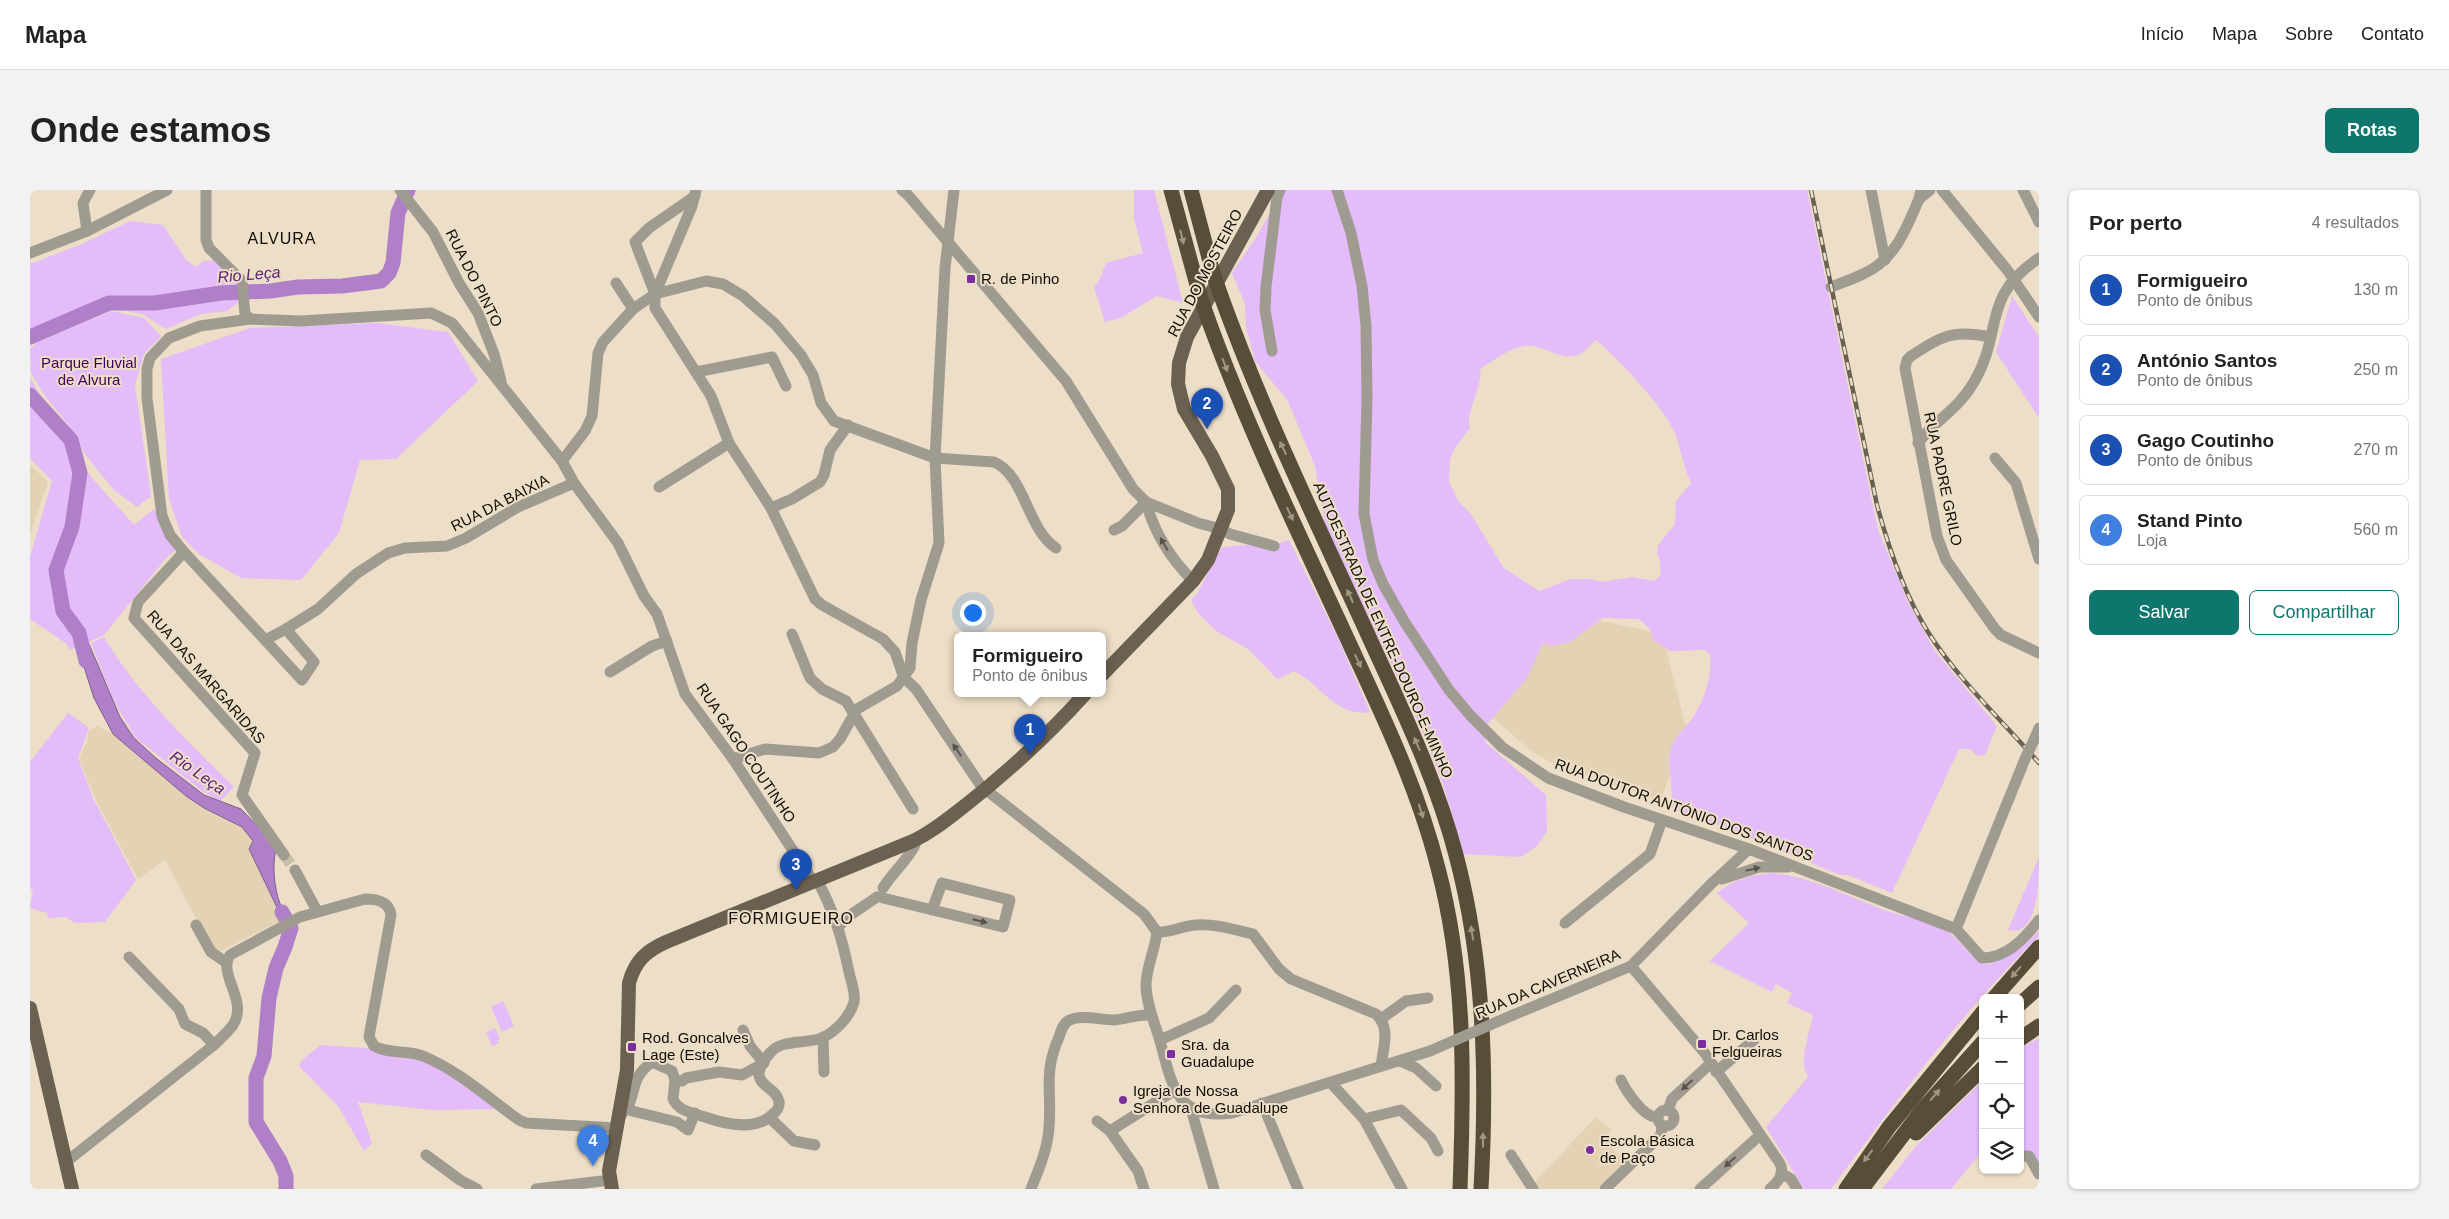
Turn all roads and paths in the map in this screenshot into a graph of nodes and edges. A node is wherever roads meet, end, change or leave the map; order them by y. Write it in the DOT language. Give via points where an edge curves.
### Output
graph roads {
  1 [pos="90,190"];
  2 [pos="167,190"];
  3 [pos="206,190"];
  4 [pos="902,190"];
  5 [pos="954,190"];
  6 [pos="1171,190"];
  7 [pos="1191,190"];
  8 [pos="1268,190"];
  9 [pos="1280,190"];
  10 [pos="1336,190"];
  11 [pos="1871,190"];
  12 [pos="1930,190"];
  13 [pos="1942,190"];
  14 [pos="2023,190"];
  15 [pos="695,193"];
  16 [pos="404,195"];
  17 [pos="1920,195"];
  18 [pos="2039,222"];
  19 [pos="87,232"];
  20 [pos="948,243"];
  21 [pos="30,253"];
  22 [pos="2039,258"];
  23 [pos="1885,260"];
  24 [pos="2013,278"];
  25 [pos="616,283"];
  26 [pos="1831,287"];
  27 [pos="656,294"];
  28 [pos="633,309"];
  29 [pos="2039,317"];
  30 [pos="250,319"];
  31 [pos="1990,337"];
  32 [pos="1272,351"];
  33 [pos="696,372"];
  34 [pos="786,386"];
  35 [pos="503,389"];
  36 [pos="848,426"];
  37 [pos="729,442"];
  38 [pos="1918,443"];
  39 [pos="935,458"];
  40 [pos="1996,458"];
  41 [pos="562,461"];
  42 [pos="574,483"];
  43 [pos="659,487"];
  44 [pos="1146,502"];
  45 [pos="771,508"];
  46 [pos="1114,530"];
  47 [pos="1221,530"];
  48 [pos="1274,546"];
  49 [pos="1056,548"];
  50 [pos="184,552"];
  51 [pos="2039,559"];
  52 [pos="1193,581"];
  53 [pos="286,629"];
  54 [pos="792,634"];
  55 [pos="265,640"];
  56 [pos="667,641"];
  57 [pos="2039,653"];
  58 [pos="1106,671"];
  59 [pos="610,672"];
  60 [pos="904,678"];
  61 [pos="1082,697"];
  62 [pos="853,714"];
  63 [pos="2039,728"];
  64 [pos="733,759"];
  65 [pos="985,790"];
  66 [pos="913,809"];
  67 [pos="1662,820"];
  68 [pos="914,841"];
  69 [pos="897,848"];
  70 [pos="1749,849"];
  71 [pos="284,855"];
  72 [pos="899,867"];
  73 [pos="1797,867"];
  74 [pos="295,870"];
  75 [pos="815,881"];
  76 [pos="1711,884"];
  77 [pos="881,894"];
  78 [pos="932,910"];
  79 [pos="317,911"];
  80 [pos="2039,920"];
  81 [pos="1565,923"];
  82 [pos="196,925"];
  83 [pos="839,926"];
  84 [pos="1956,929"];
  85 [pos="1157,932"];
  86 [pos="2039,947"];
  87 [pos="129,957"];
  88 [pos="227,963"];
  89 [pos="1630,966"];
  90 [pos="2039,987"];
  91 [pos="1236,990"];
  92 [pos="1998,994"];
  93 [pos="1428,998"];
  94 [pos="2024,1000"];
  95 [pos="30,1008"];
  96 [pos="1151,1015"];
  97 [pos="1979,1017"];
  98 [pos="1381,1019"];
  99 [pos="2039,1026"];
  100 [pos="743,1030"];
  101 [pos="2024,1036"];
  102 [pos="823,1037"];
  103 [pos="1160,1040"];
  104 [pos="1754,1040"];
  105 [pos="214,1045"];
  106 [pos="1979,1046"];
  107 [pos="1400,1061"];
  108 [pos="652,1062"];
  109 [pos="627,1063"];
  110 [pos="764,1063"];
  111 [pos="1381,1066"];
  112 [pos="1714,1067"];
  113 [pos="824,1072"];
  114 [pos="1979,1072"];
  115 [pos="675,1080"];
  116 [pos="1621,1080"];
  117 [pos="1331,1083"];
  118 [pos="1436,1086"];
  119 [pos="1175,1090"];
  120 [pos="1262,1103"];
  121 [pos="1191,1109"];
  122 [pos="695,1113"];
  123 [pos="622,1117"];
  124 [pos="770,1118"];
  125 [pos="1364,1119"];
  126 [pos="1097,1121"];
  127 [pos="1660,1121"];
  128 [pos="1110,1131"];
  129 [pos="1759,1136"];
  130 [pos="814,1145"];
  131 [pos="1438,1151"];
  132 [pos="426,1155"];
  133 [pos="1510,1155"];
  134 [pos="2024,1156"];
  135 [pos="66,1162"];
  136 [pos="1781,1173"];
  137 [pos="2039,1174"];
  138 [pos="611,1185"];
  139 [pos="72,1189"];
  140 [pos="477,1189"];
  141 [pos="536,1189"];
  142 [pos="1032,1189"];
  143 [pos="1144,1189"];
  144 [pos="1214,1189"];
  145 [pos="1298,1189"];
  146 [pos="1402,1189"];
  147 [pos="1460,1189"];
  148 [pos="1481,1189"];
  149 [pos="1532,1189"];
  150 [pos="1605,1189"];
  151 [pos="1700,1189"];
  152 [pos="1770,1189"];
  153 [pos="1797,1189"];
  154 [pos="1846,1189"];
  155 [pos="1862,1189"];
  156 [pos="1872,1189"];
  1 -- 19 [label="street" via="83,203"];
  2 -- 19 [label="street"];
  3 -- 30 [label="street" via="209,248 242,281 245,314"];
  4 -- 20 [label="street"];
  5 -- 20 [label="street"];
  6 -- 147 [label="highway, one-way, bridge" via="1208,319 1260,448 1401,759 1431,842 1449,915 1461,1001 1464,1088"];
  148 -- 7 [label="highway, AUTOESTRADA DE ENTRE-DOURO-E-MINHO, one-way, bridge" via="1482,1014 1475,949 1456,853 1418,745 1276,434 1221,296"];
  8 -- 47 [label="main road, RUA DO MOSTEIRO" via="1187,336 1179,363 1178,384 1184,409 1228,489 1228,510"];
  9 -- 32 [label="street" via="1266,287 1265,310"];
  10 -- 67 [label="street, RUA DOUTOR ANTÓNIO DOS SANTOS" via="1351,233 1362,286 1367,398 1364,514 1383,584 1449,690 1502,747 1548,778"];
  11 -- 23 [label="street"];
  12 -- 17 [label="street"];
  13 -- 24 [label="street"];
  14 -- 18 [label="street"];
  15 -- 27 [label="street"];
  15 -- 27 [label="street" via="635,242"];
  16 -- 35 [label="street, RUA DO PINTO" via="433,232 478,313"];
  17 -- 23 [label="street" via="1902,238"];
  19 -- 21 [label="street"];
  20 -- 39 [label="street"];
  20 -- 44 [label="street" via="1066,381 1133,489"];
  22 -- 24 [label="street"];
  23 -- 26 [label="street" via="1862,275"];
  24 -- 29 [label="street"];
  24 -- 31 [label="street" via="2002,295"];
  25 -- 28 [label="street"];
  27 -- 28 [label="street"];
  27 -- 33 [label="street" via="655,308"];
  27 -- 36 [label="street" via="706,280 723,284 743,296 776,324 801,355 829,417"];
  28 -- 41 [label="street" via="603,342 598,353 592,416 586,431"];
  30 -- 35 [label="street, RUA GAGO COUTINHO" via="301,321 432,313 452,323"];
  30 -- 50 [label="street, RUA GAGO COUTINHO" via="200,326 169,338 156,350 147,369 147,398 162,516 170,535"];
  31 -- 38 [label="street" via="1982,367 1965,396"];
  31 -- 38 [label="street, RUA PADRE GRILO" via="1950,334 1907,360 1905,368"];
  33 -- 34 [label="street" via="772,357"];
  33 -- 37 [label="street" via="711,396"];
  35 -- 41 [label="street, RUA GAGO COUTINHO"];
  36 -- 39 [label="street"];
  36 -- 45 [label="street" via="830,450 820,482"];
  37 -- 43 [label="street"];
  37 -- 45 [label="street"];
  38 -- 57 [label="street, RUA PADRE GRILO" via="1937,536 1946,560 2001,635"];
  39 -- 49 [label="street" via="1002,465 1009,471 1046,537"];
  39 -- 60 [label="street" via="939,543 923,590 910,668"];
  40 -- 51 [label="street" via="2016,483"];
  41 -- 42 [label="street, RUA GAGO COUTINHO"];
  42 -- 53 [label="street, RUA DA BAIXIA" via="518,507 447,546 388,552 356,574 318,609"];
  42 -- 56 [label="street, RUA GAGO COUTINHO" via="618,543 644,596 657,614"];
  44 -- 46 [label="street"];
  44 -- 47 [label="street"];
  52 -- 44 [label="street, one-way" via="1178,567 1164,544 1150,518"];
  45 -- 60 [label="street" via="814,599 883,639 895,652"];
  47 -- 48 [label="street"];
  47 -- 52 [label="main road, RUA DO MOSTEIRO" via="1208,560"];
  50 -- 55 [label="street, RUA GAGO COUTINHO"];
  50 -- 71 [label="street, RUA DAS MARGARIDAS" via="138,602 134,618 255,753 242,795"];
  52 -- 58 [label="main road, RUA DO MOSTEIRO"];
  53 -- 55 [label="street, RUA DA BAIXIA"];
  53 -- 55 [label="street, RUA GAGO COUTINHO" via="314,662 302,680"];
  54 -- 62 [label="street" via="810,678 822,689 846,701"];
  56 -- 59 [label="street" via="652,646"];
  56 -- 64 [label="street, RUA GAGO COUTINHO" via="686,694"];
  60 -- 62 [label="street"];
  65 -- 60 [label="street, one-way" via="916,689"];
  61 -- 65 [label="main road" via="1049,733"];
  62 -- 64 [label="street" via="840,739 826,751 765,749"];
  62 -- 66 [label="street"];
  63 -- 84 [label="street, bridge"];
  64 -- 75 [label="street, RUA GAGO COUTINHO"];
  65 -- 68 [label="main road"];
  65 -- 85 [label="street" via="1144,914"];
  67 -- 70 [label="street, RUA DOUTOR ANTÓNIO DOS SANTOS"];
  67 -- 81 [label="street" via="1650,854"];
  68 -- 69 [label="main road"];
  68 -- 72 [label="street" via="915,845"];
  69 -- 72 [label="street"];
  69 -- 75 [label="main road"];
  70 -- 73 [label="street, RUA DOUTOR ANTÓNIO DOS SANTOS"];
  70 -- 76 [label="street, RUA DA CAVERNEIRA"];
  72 -- 77 [label="street"];
  76 -- 73 [label="street, RUA DA CAVERNEIRA, one-way" via="1759,867"];
  73 -- 84 [label="street, RUA DOUTOR ANTÓNIO DOS SANTOS"];
  74 -- 79 [label="street"];
  75 -- 83 [label="street, RUA GAGO COUTINHO"];
  75 -- 109 [label="main road" via="650,949 640,958 629,983"];
  76 -- 89 [label="street, RUA DA CAVERNEIRA"];
  77 -- 78 [label="street"];
  77 -- 83 [label="street"];
  78 -- 78 [label="street, one-way" via="1003,927 1010,900 942,883"];
  79 -- 88 [label="street" via="230,955"];
  79 -- 123 [label="street" via="375,899 385,903 390,911 391,922 369,1037 374,1046 420,1055 445,1066 518,1120"];
  80 -- 84 [label="street, RUA DOUTOR ANTÓNIO DOS SANTOS" via="2023,939 1997,958 1982,958"];
  82 -- 88 [label="street" via="211,952"];
  83 -- 102 [label="street, RUA GAGO COUTINHO" via="854,1002 841,1024"];
  85 -- 96 [label="street" via="1146,984"];
  85 -- 98 [label="street" via="1206,924 1253,934 1279,970 1291,979 1376,1014"];
  86 -- 92 [label="highway, one-way"];
  87 -- 105 [label="street" via="179,1009 185,1024 203,1033"];
  88 -- 105 [label="street" via="239,1008 233,1024"];
  89 -- 107 [label="street, RUA DA CAVERNEIRA, bridge"];
  89 -- 112 [label="street"];
  90 -- 94 [label="highway"];
  91 -- 103 [label="street" via="1209,1018"];
  93 -- 98 [label="street" via="1406,1001"];
  95 -- 135 [label="main road"];
  96 -- 103 [label="street"];
  96 -- 142 [label="street" via="1116,1020 1078,1019 1064,1025 1050,1058 1050,1127"];
  97 -- 154 [label="highway, one-way" via="1889,1127"];
  98 -- 111 [label="street" via="1385,1028"];
  99 -- 101 [label="highway"];
  100 -- 110 [label="street" via="750,1046"];
  102 -- 110 [label="street" via="777,1047"];
  102 -- 113 [label="street"];
  103 -- 119 [label="street"];
  104 -- 112 [label="street"];
  105 -- 135 [label="street"];
  155 -- 106 [label="highway, one-way" via="1922,1110"];
  107 -- 111 [label="street, RUA DA CAVERNEIRA"];
  107 -- 118 [label="street" via="1416,1068"];
  108 -- 109 [label="street"];
  108 -- 115 [label="street" via="672,1071"];
  108 -- 123 [label="street" via="637,1077"];
  109 -- 123 [label="main road"];
  110 -- 115 [label="street" via="742,1075 719,1072"];
  110 -- 124 [label="street" via="759,1075 775,1092 779,1102"];
  111 -- 117 [label="street, RUA DA CAVERNEIRA"];
  112 -- 127 [label="street, one-way" via="1672,1099 1668,1110 1674,1121 1670,1125"];
  112 -- 129 [label="street"];
  114 -- 156 [label="highway" via="1921,1127"];
  115 -- 122 [label="street" via="675,1104"];
  116 -- 127 [label="street" via="1626,1091 1649,1115"];
  117 -- 120 [label="street, RUA DA CAVERNEIRA"];
  117 -- 125 [label="street"];
  119 -- 121 [label="street"];
  119 -- 128 [label="street"];
  120 -- 121 [label="street, RUA DA CAVERNEIRA" via="1219,1114"];
  120 -- 145 [label="street"];
  121 -- 144 [label="street"];
  122 -- 123 [label="street" via="688,1130 677,1122 632,1111"];
  122 -- 124 [label="street" via="733,1125"];
  123 -- 138 [label="main road" via="610,1171"];
  124 -- 130 [label="street" via="794,1141"];
  125 -- 131 [label="street" via="1401,1110 1431,1138"];
  125 -- 146 [label="street"];
  126 -- 128 [label="street"];
  127 -- 150 [label="street" via="1661,1135"];
  128 -- 143 [label="street" via="1138,1171"];
  129 -- 136 [label="street" via="1782,1167"];
  129 -- 151 [label="street, one-way"];
  132 -- 140 [label="street"];
  133 -- 149 [label="street"];
  134 -- 137 [label="street" via="2029,1156"];
  135 -- 139 [label="main road"];
  136 -- 152 [label="street"];
  136 -- 153 [label="street" via="1791,1179"];
  138 -- 141 [label="street"];
}
